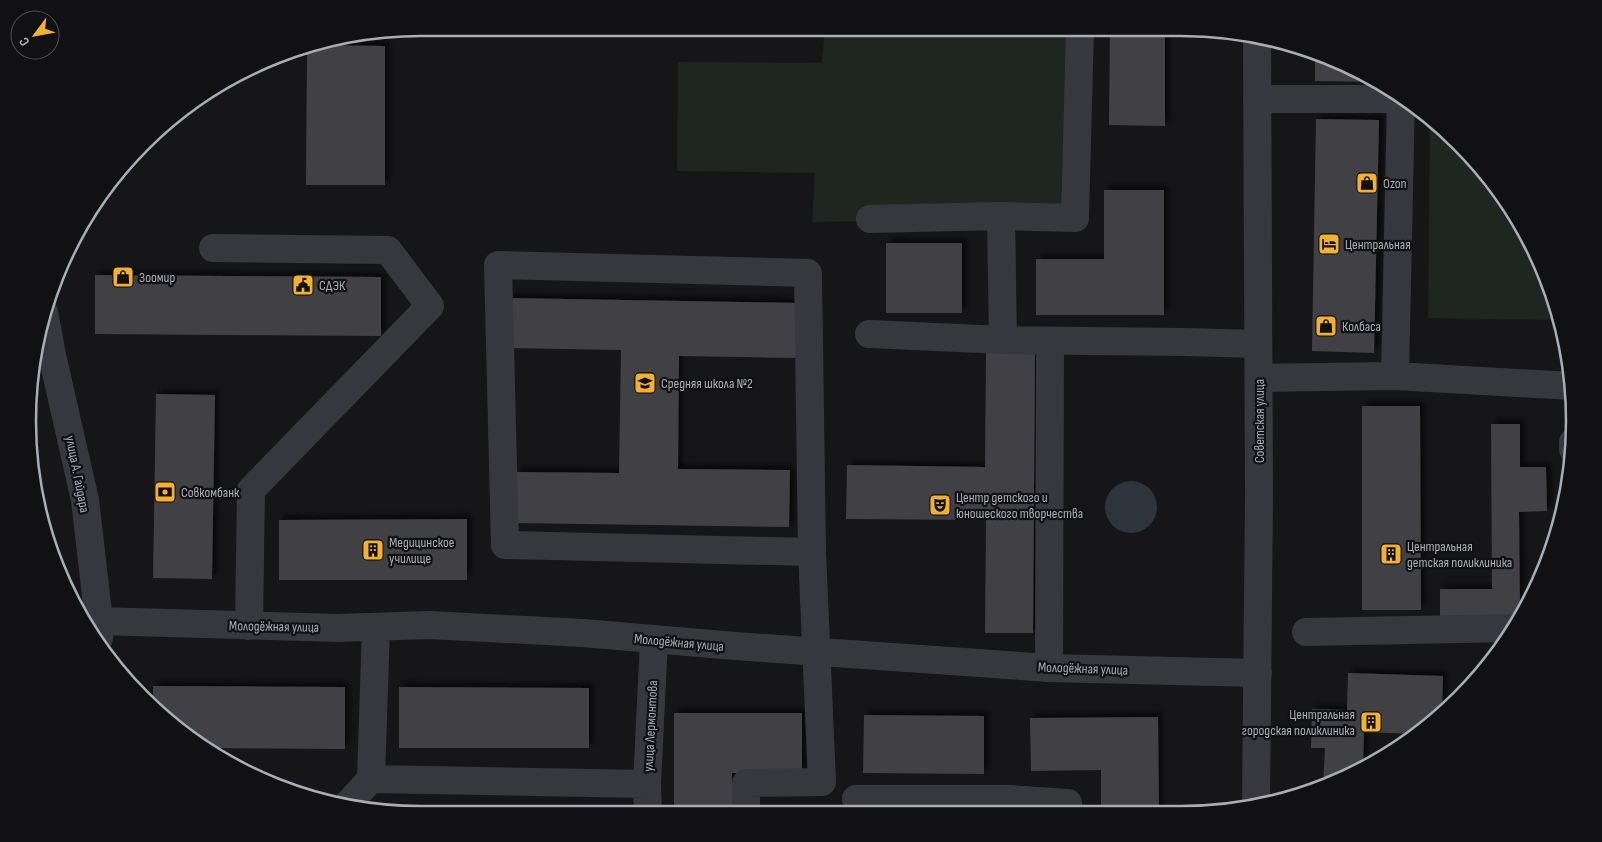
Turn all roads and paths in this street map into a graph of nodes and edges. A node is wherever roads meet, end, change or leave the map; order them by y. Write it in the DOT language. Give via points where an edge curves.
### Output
graph roads {
  1 [pos="1080,36"];
  2 [pos="1257,44"];
  3 [pos="1390,98"];
  4 [pos="1257,99"];
  5 [pos="1402,106"];
  6 [pos="1001,216"];
  7 [pos="870,219"];
  8 [pos="213,248"];
  9 [pos="47,330"];
  10 [pos="869,334"];
  11 [pos="1003,340"];
  12 [pos="1050,340"];
  13 [pos="1258,344"];
  14 [pos="1395,376"];
  15 [pos="1259,378"];
  16 [pos="1564,386"];
  17 [pos="812,552"];
  18 [pos="249,626"];
  19 [pos="376,627"];
  20 [pos="1505,628"];
  21 [pos="99,630"];
  22 [pos="1306,632"];
  23 [pos="654,640"];
  24 [pos="817,652"];
  25 [pos="1049,668"];
  26 [pos="1258,673"];
  27 [pos="371,779"];
  28 [pos="648,784"];
  29 [pos="1256,798"];
  30 [pos="352,799"];
  31 [pos="856,799"];
  32 [pos="648,806"];
  33 [pos="746,806"];
  34 [pos="1068,806"];
  1 -- 6 [label="street" via="1075,218"];
  2 -- 4 [label="street, Советская улица"];
  3 -- 4 [label="street"];
  4 -- 13 [label="street, Советская улица"];
  5 -- 14 [label="street"];
  6 -- 7 [label="street"];
  6 -- 11 [label="street"];
  8 -- 18 [label="street" via="388,250 430,306 251,490"];
  9 -- 21 [label="street, улица А. Гайдара" via="85,500"];
  10 -- 11 [label="street"];
  11 -- 12 [label="street"];
  12 -- 13 [label="street"];
  12 -- 25 [label="street"];
  13 -- 15 [label="street, Советская улица"];
  14 -- 15 [label="street"];
  14 -- 16 [label="street"];
  15 -- 26 [label="street, Советская улица"];
  17 -- 17 [label="street" via="505,545 498,266 808,273"];
  17 -- 24 [label="street"];
  18 -- 19 [label="street, Молодёжная улица"];
  18 -- 21 [label="street, Молодёжная улица"];
  19 -- 23 [label="street, Молодёжная улица" via="430,625"];
  19 -- 27 [label="street"];
  20 -- 22 [label="street"];
  23 -- 24 [label="street, Молодёжная улица"];
  23 -- 28 [label="street, улица Лермонтова"];
  24 -- 25 [label="street, Молодёжная улица"];
  24 -- 33 [label="street" via="822,782 746,784"];
  25 -- 26 [label="street, Молодёжная улица"];
  26 -- 29 [label="street, Советская улица"];
  27 -- 28 [label="street"];
  27 -- 30 [label="street"];
  28 -- 32 [label="street, улица Лермонтова"];
  31 -- 34 [label="street" via="1009,799 1068,803"];
}
